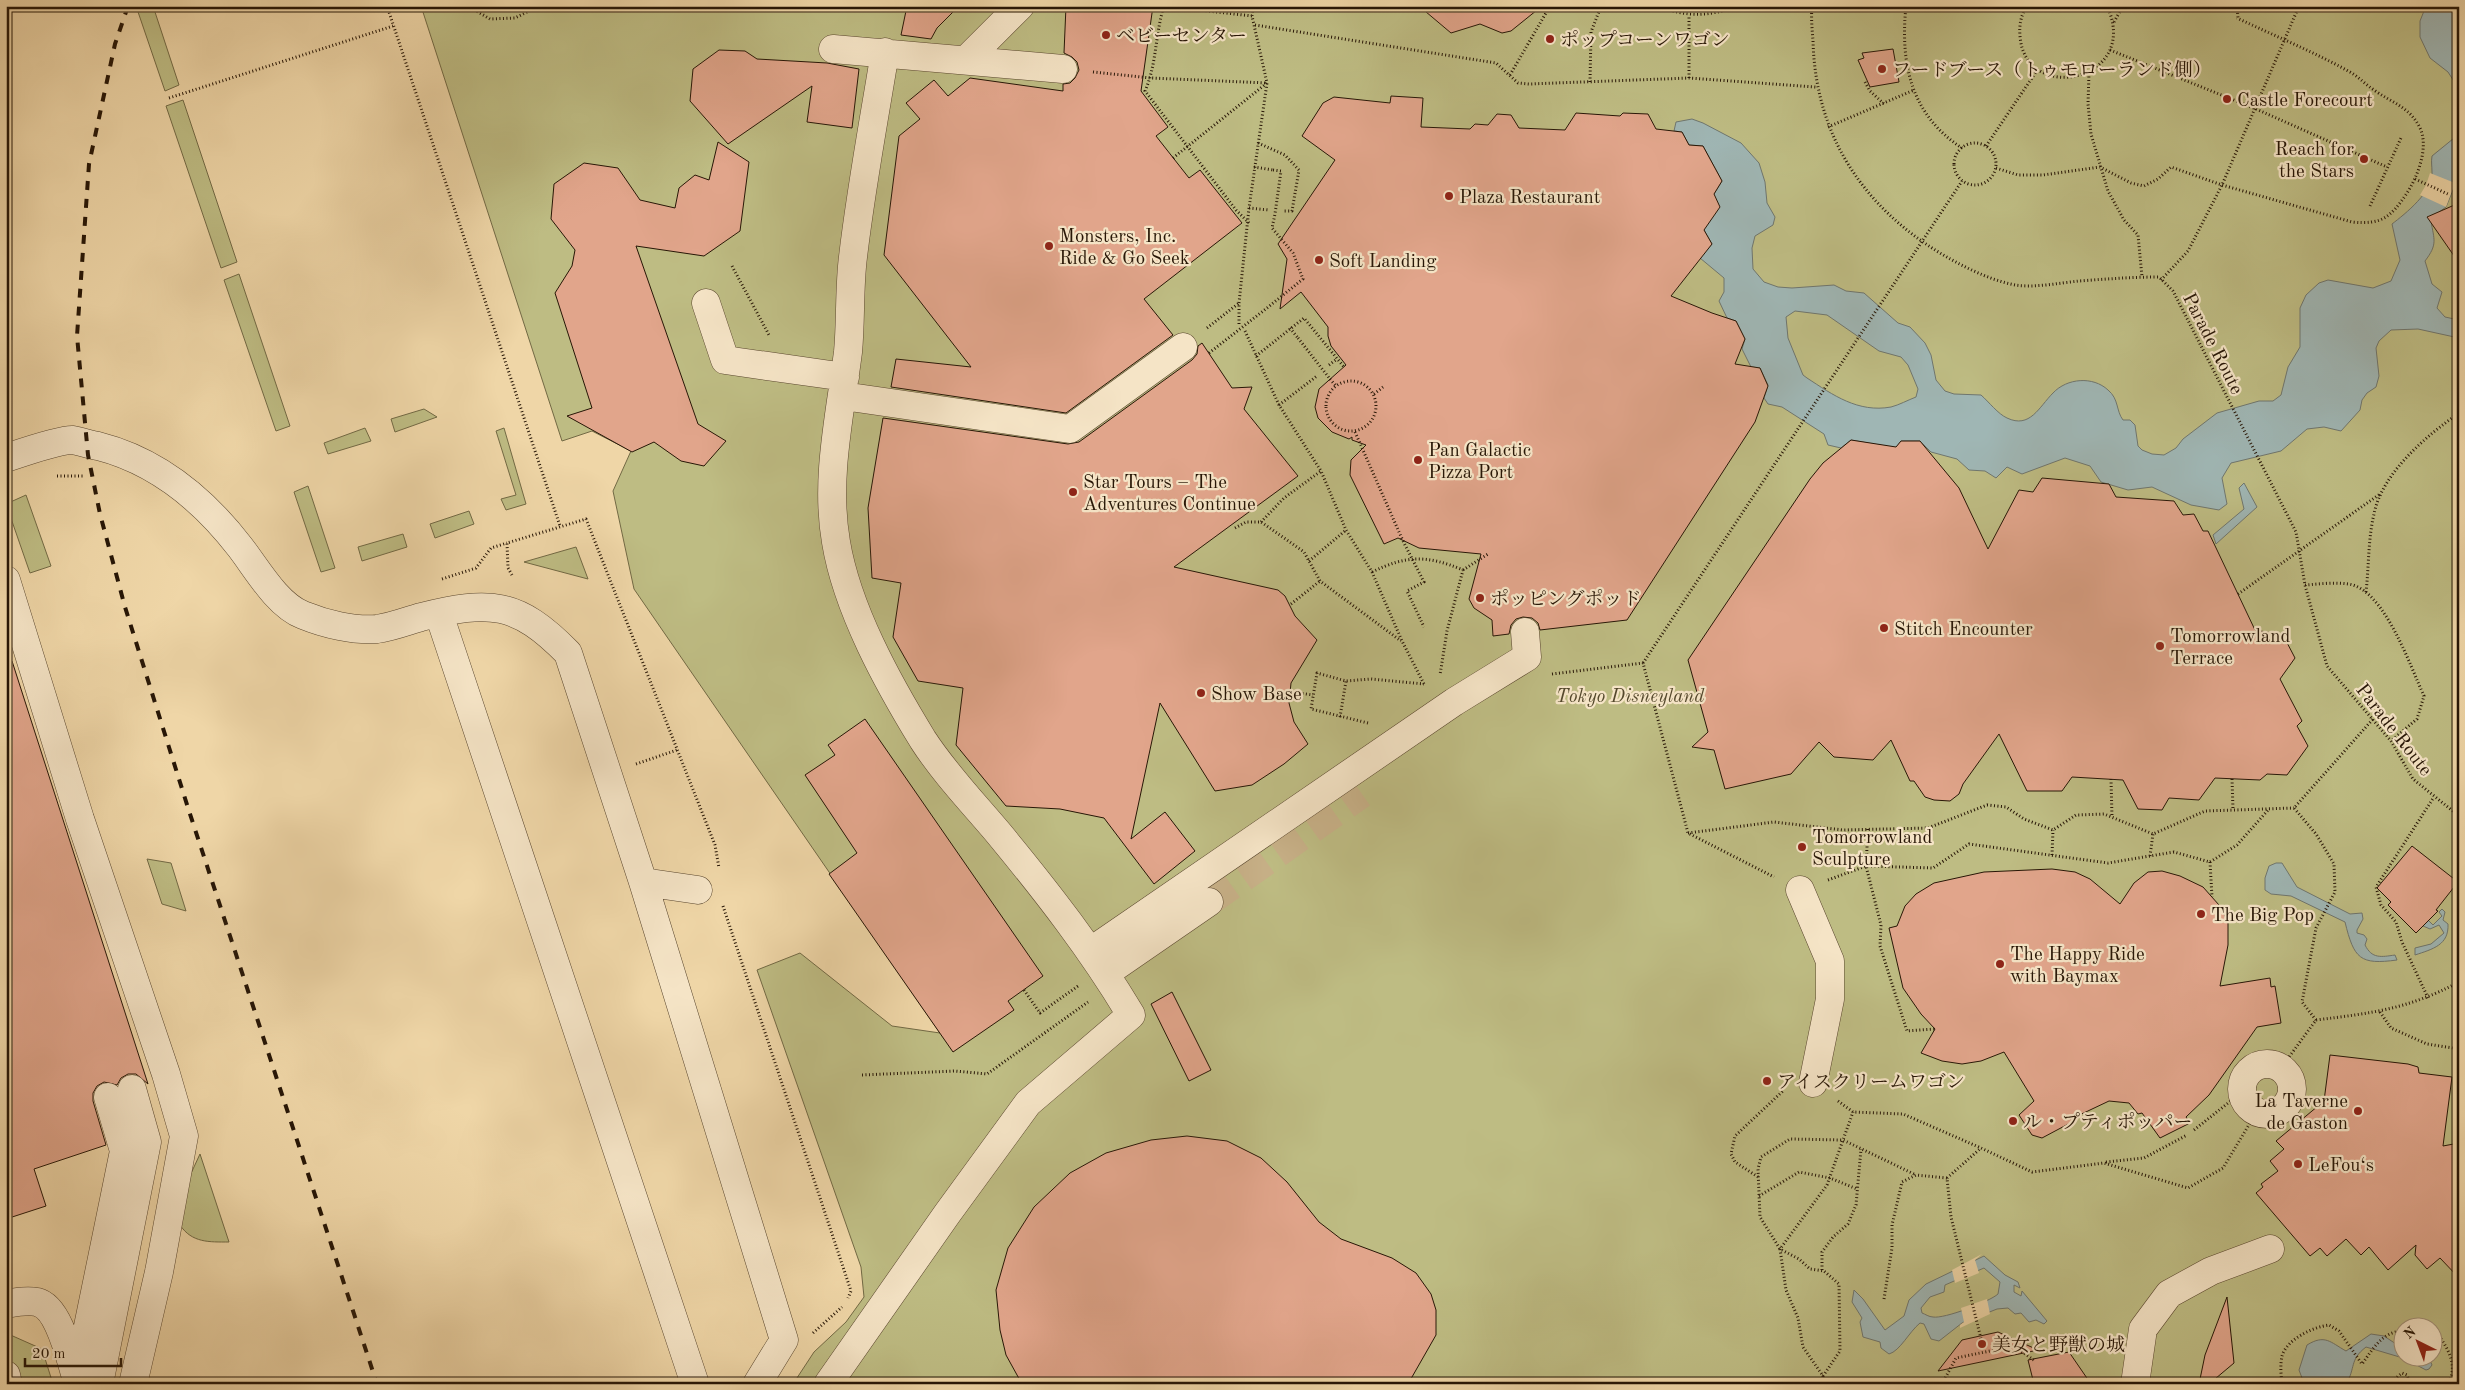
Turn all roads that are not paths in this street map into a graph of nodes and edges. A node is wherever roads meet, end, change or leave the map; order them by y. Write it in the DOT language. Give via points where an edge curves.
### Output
graph roads {
  1 [pos="1020,6"];
  2 [pos="833,49"];
  3 [pos="885,52"];
  4 [pos="966,60"];
  5 [pos="1063,69"];
  6 [pos="706,303"];
  7 [pos="1182,347"];
  8 [pos="844,387"];
  9 [pos="6,458"];
  10 [pos="6,580"];
  11 [pos="439,614"];
  12 [pos="1525,632"];
  13 [pos="643,882"];
  14 [pos="712,889"];
  15 [pos="1800,890"];
  16 [pos="1209,902"];
  17 [pos="1098,962"];
  18 [pos="2281,1068"];
  19 [pos="1813,1083"];
  20 [pos="120,1093"];
  21 [pos="2270,1249"];
  22 [pos="6,1304"];
  23 [pos="6,1375"];
  24 [pos="85,1382"];
  25 [pos="8,1384"];
  26 [pos="133,1384"];
  27 [pos="695,1384"];
  28 [pos="757,1384"];
  29 [pos="828,1384"];
  30 [pos="2134,1384"];
  1 -- 4 [label="street"];
  2 -- 3 [label="street"];
  3 -- 4 [label="street"];
  3 -- 8 [label="street" via="852,259 850,332"];
  4 -- 5 [label="street"];
  6 -- 8 [label="street" via="725,360"];
  7 -- 8 [label="street" via="1070,429"];
  8 -- 17 [label="street" via="831,509 847,590 885,673 924,742"];
  9 -- 11 [label="street" via="71,440 132,456 159,471 210,511 271,591 301,614 352,628 378,629"];
  10 -- 26 [label="street" via="184,1136 159,1272"];
  11 -- 13 [label="street" via="468,606 493,606 519,615 545,630 568,653"];
  11 -- 27 [label="street"];
  12 -- 17 [label="street" via="1527,657 1454,702"];
  13 -- 14 [label="street"];
  13 -- 28 [label="street" via="784,1340"];
  15 -- 19 [label="street" via="1830,961 1830,999"];
  16 -- 17 [label="street"];
  17 -- 29 [label="street" via="1131,1015 1028,1102"];
  18 -- 18 [label="street" via="2292,1081 2291,1098 2287,1105 2273,1114 2249,1102 2246,1076 2257,1066 2273,1064"];
  20 -- 24 [label="street" via="124,1151"];
  21 -- 30 [label="street" via="2211,1271 2169,1294 2144,1329"];
  22 -- 24 [label="street" via="40,1302 54,1316"];
  23 -- 25 [label="street"];
}
